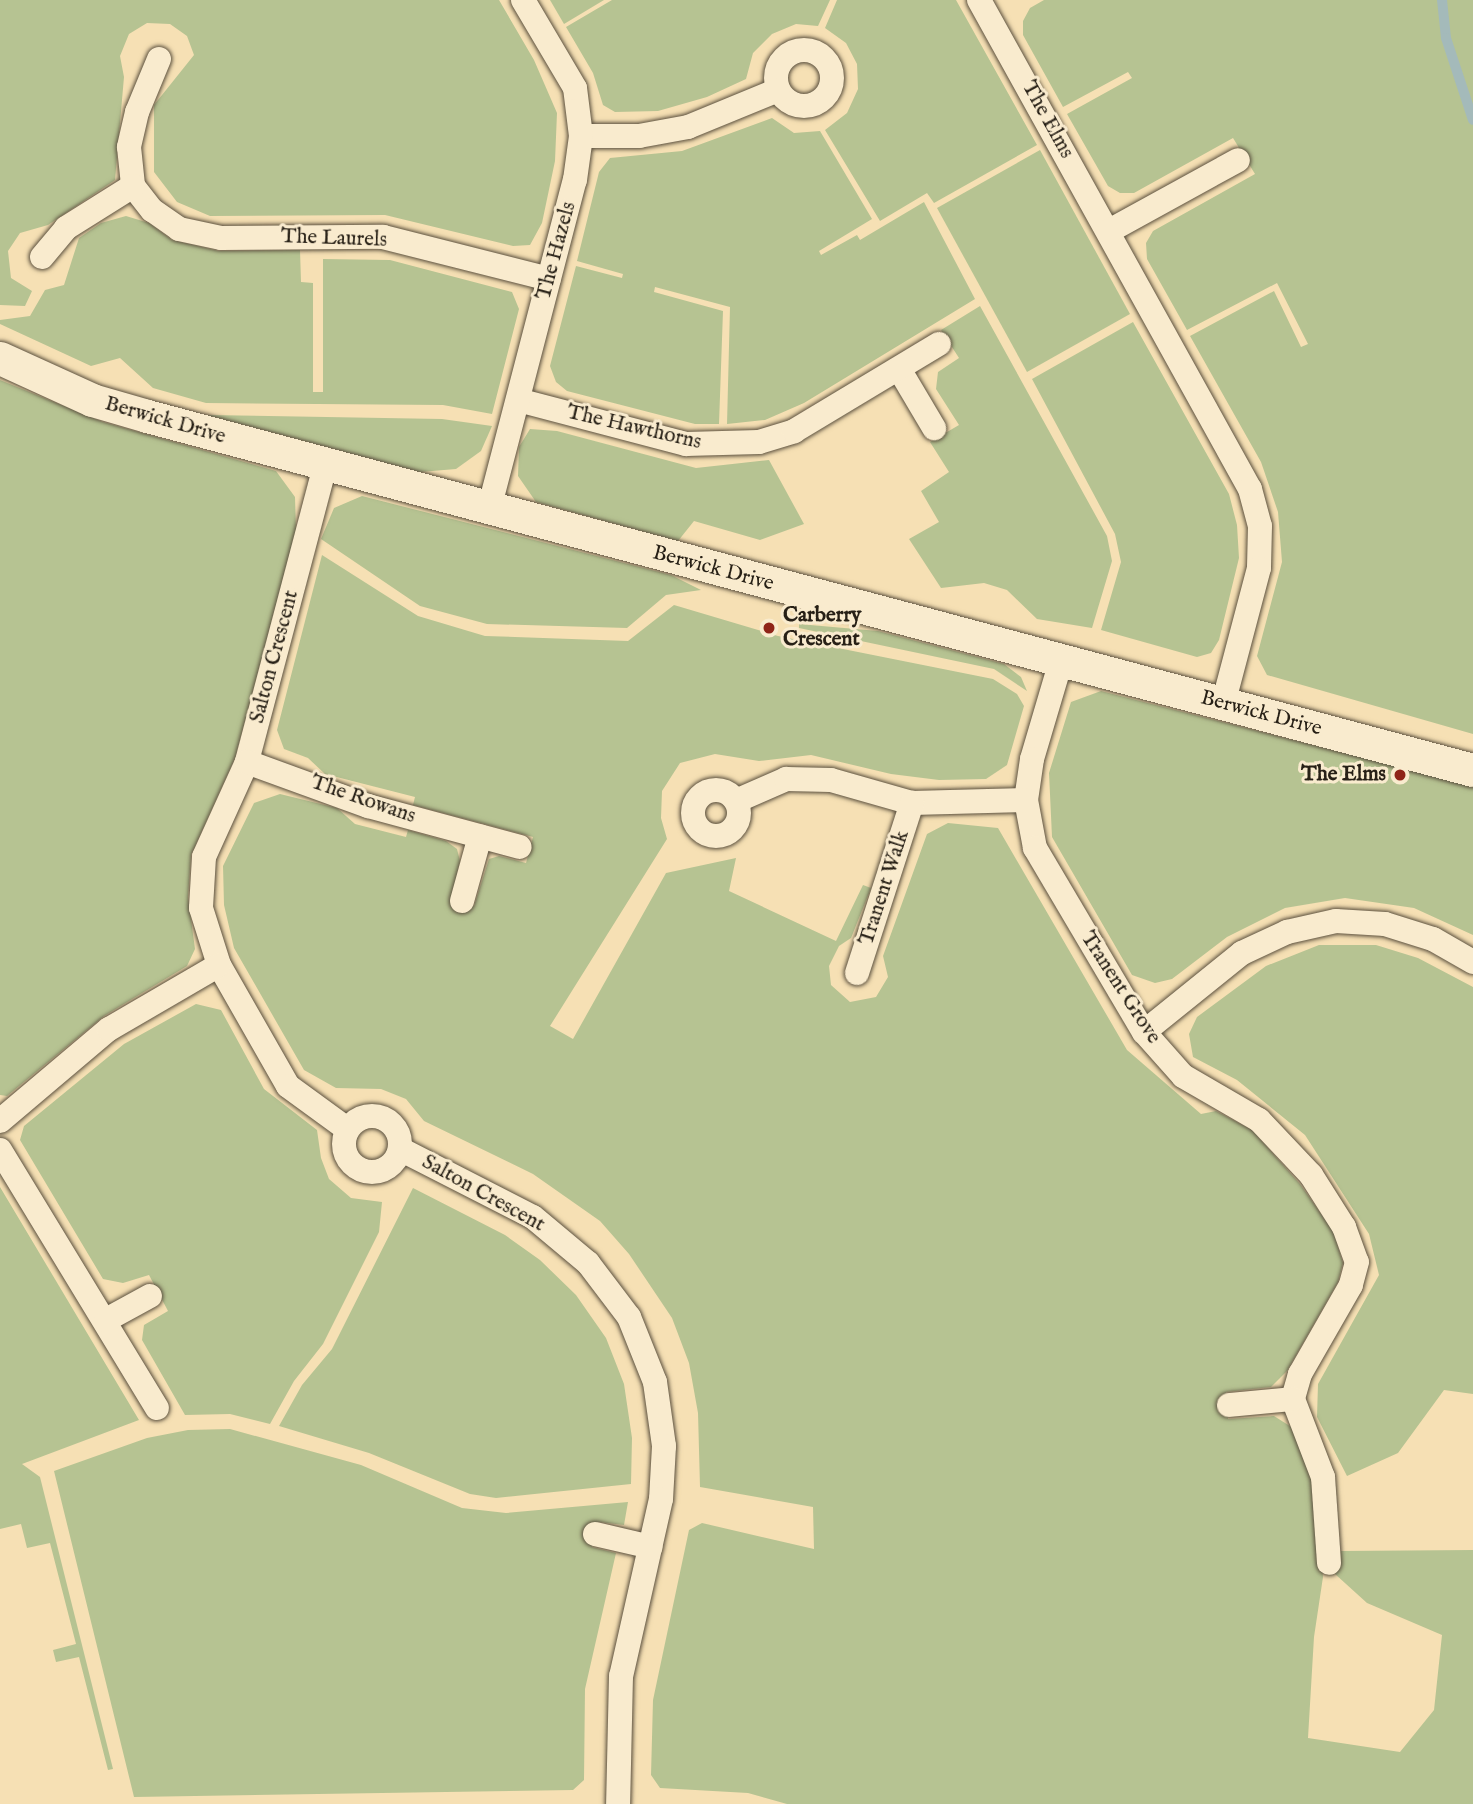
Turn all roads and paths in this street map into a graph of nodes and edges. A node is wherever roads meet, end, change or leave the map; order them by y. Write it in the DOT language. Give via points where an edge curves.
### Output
graph roads {
  1 [pos="523,0"];
  2 [pos="988,3"];
  3 [pos="159,59"];
  4 [pos="778,90"];
  5 [pos="581,136"];
  6 [pos="1238,160"];
  7 [pos="133,186"];
  8 [pos="1109,231"];
  9 [pos="42,257"];
  10 [pos="549,279"];
  11 [pos="939,344"];
  12 [pos="0,358"];
  13 [pos="900,369"];
  14 [pos="518,400"];
  15 [pos="934,428"];
  16 [pos="325,466"];
  17 [pos="489,509"];
  18 [pos="1061,661"];
  19 [pos="1223,704"];
  20 [pos="247,762"];
  21 [pos="1473,770"];
  22 [pos="1026,800"];
  23 [pos="736,801"];
  24 [pos="912,803"];
  25 [pos="480,836"];
  26 [pos="520,847"];
  27 [pos="462,901"];
  28 [pos="1473,962"];
  29 [pos="219,965"];
  30 [pos="858,973"];
  31 [pos="1143,1032"];
  32 [pos="0,1121"];
  33 [pos="347,1129"];
  34 [pos="400,1149"];
  35 [pos="0,1150"];
  36 [pos="150,1296"];
  37 [pos="106,1320"];
  38 [pos="1293,1399"];
  39 [pos="1229,1405"];
  40 [pos="157,1408"];
  41 [pos="595,1534"];
  42 [pos="651,1547"];
  43 [pos="1329,1563"];
  44 [pos="618,1804"];
  1 -- 5 [label="street, The Hazels" via="575,88"];
  2 -- 8 [label="street, The Elms"];
  3 -- 7 [label="street" via="136,112 129,147"];
  4 -- 5 [label="street" via="688,127 639,136"];
  5 -- 10 [label="street, The Hazels" via="575,180"];
  6 -- 8 [label="street"];
  7 -- 9 [label="street" via="66,228"];
  7 -- 10 [label="street, The Laurels" via="152,211 179,229 200,234 221,238 383,237"];
  8 -- 19 [label="street, The Elms" via="1251,489 1260,526 1259,568"];
  10 -- 14 [label="street, The Hazels"];
  11 -- 13 [label="street, The Hawthorns"];
  12 -- 16 [label="street, Berwick Drive" via="92,400"];
  13 -- 14 [label="street, The Hawthorns" via="794,431 759,442 722,446 686,444"];
  13 -- 15 [label="street"];
  14 -- 17 [label="street, The Hazels"];
  16 -- 17 [label="street, Berwick Drive"];
  16 -- 20 [label="street, Salton Crescent"];
  17 -- 18 [label="street, Berwick Drive"];
  18 -- 19 [label="street, Berwick Drive"];
  18 -- 22 [label="street, Tranent Grove" via="1032,759"];
  19 -- 21 [label="street, Berwick Drive"];
  20 -- 25 [label="street, The Rowans" via="368,806"];
  20 -- 29 [label="street, Salton Crescent" via="204,857 201,908"];
  22 -- 24 [label="street, Tranent Walk"];
  22 -- 31 [label="street, Tranent Grove" via="1035,848"];
  23 -- 24 [label="street, Tranent Walk" via="786,779 831,780"];
  24 -- 30 [label="street, Tranent Walk"];
  25 -- 26 [label="street, The Rowans"];
  25 -- 27 [label="street"];
  28 -- 31 [label="street" via="1433,939 1385,924 1336,921 1287,932 1242,953"];
  29 -- 32 [label="street" via="109,1029"];
  29 -- 33 [label="street, Salton Crescent" via="288,1086"];
  31 -- 38 [label="street, Tranent Grove" via="1183,1076 1259,1119 1311,1175 1344,1227 1357,1262 1352,1284 1300,1374"];
  33 -- 34 [label="street, Salton Crescent" via="362,1117 382,1117 397,1130"];
  33 -- 34 [label="street, Salton Crescent" via="343,1149 362,1171 382,1171"];
  34 -- 42 [label="street, Salton Crescent" via="533,1217 588,1263 629,1317 655,1382 664,1446"];
  35 -- 37 [label="street"];
  36 -- 37 [label="street"];
  37 -- 40 [label="street"];
  38 -- 39 [label="street"];
  38 -- 43 [label="street" via="1324,1477"];
  41 -- 42 [label="street"];
  42 -- 44 [label="street, Salton Crescent" via="621,1676"];
}
